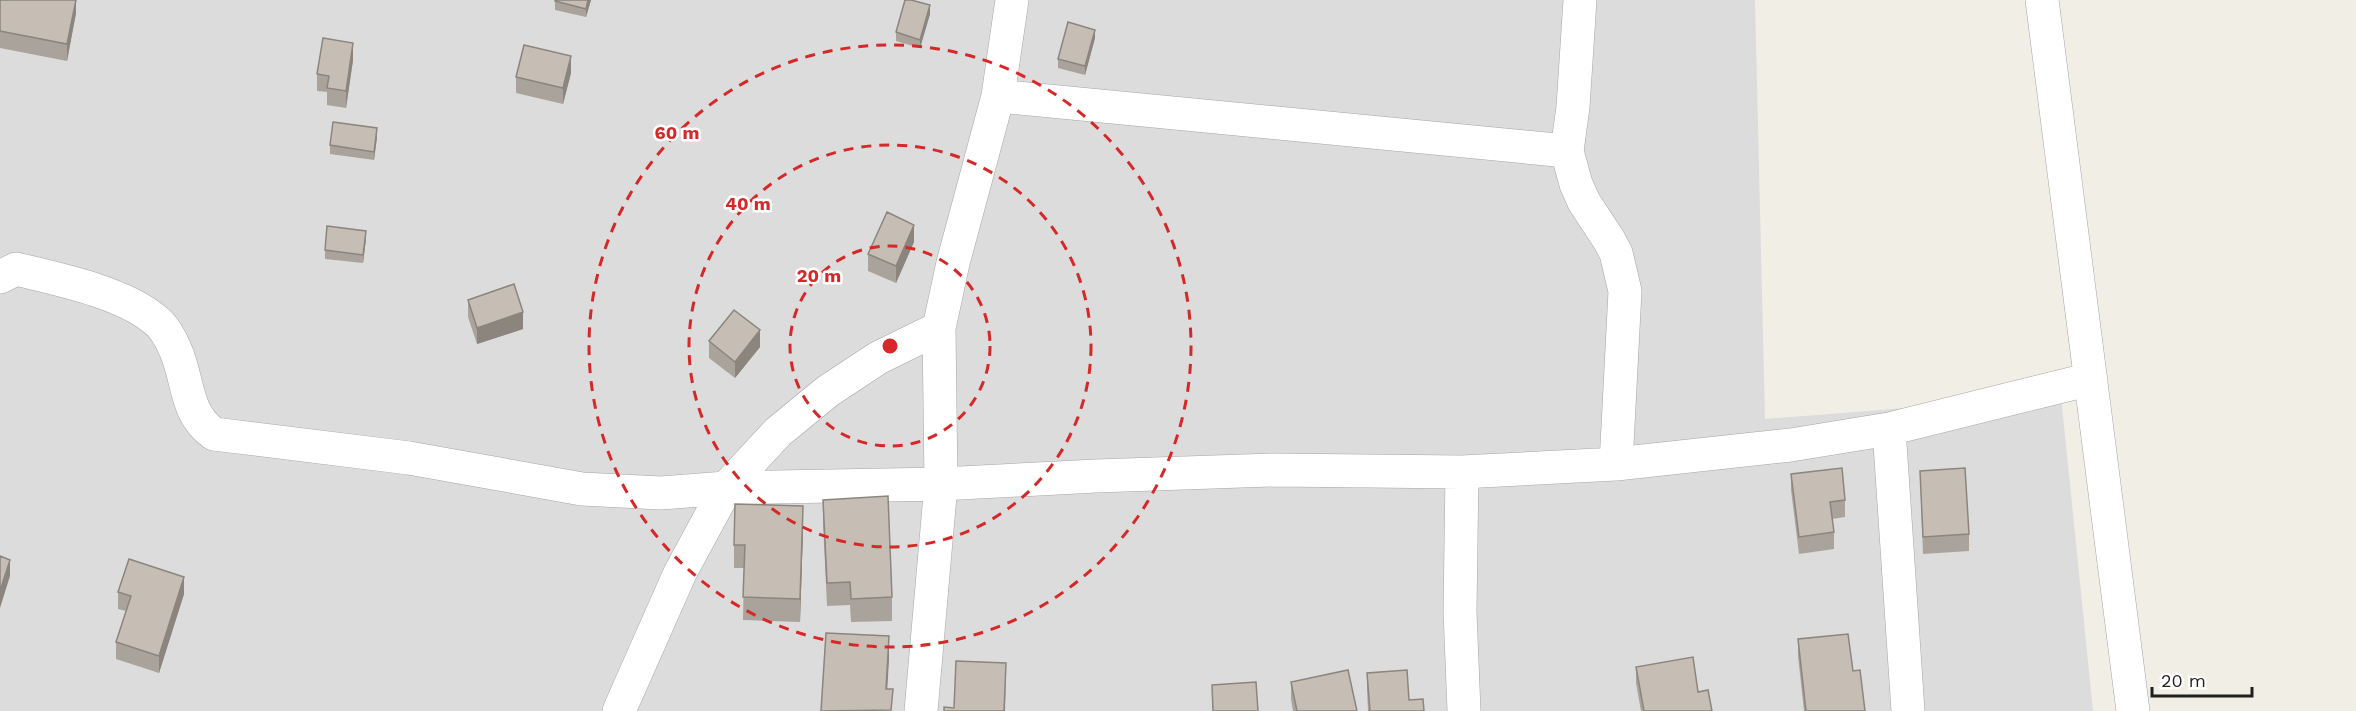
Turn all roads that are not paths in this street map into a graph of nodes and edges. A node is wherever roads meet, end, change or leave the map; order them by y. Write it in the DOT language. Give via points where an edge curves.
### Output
graph roads {
  1 [pos="1012,0"];
  2 [pos="1580,0"];
  3 [pos="2042,0"];
  4 [pos="998,96"];
  5 [pos="1568,151"];
  6 [pos="5,270"];
  7 [pos="939,328"];
  8 [pos="2091,379"];
  9 [pos="1889,429"];
  10 [pos="1616,464"];
  11 [pos="1462,472"];
  12 [pos="941,484"];
  13 [pos="726,488"];
  14 [pos="620,711"];
  15 [pos="921,711"];
  16 [pos="1464,711"];
  17 [pos="1908,711"];
  18 [pos="2133,711"];
  1 -- 4 [label="street"];
  2 -- 5 [label="street"];
  3 -- 8 [label="street"];
  4 -- 5 [label="street"];
  4 -- 7 [label="street"];
  5 -- 10 [label="street" via="1584,202 1616,253 1625,291"];
  6 -- 13 [label="street" via="88,287 155,319 176,349 196,416 214,434 409,458 582,489 661,493"];
  7 -- 12 [label="street"];
  7 -- 13 [label="street" via="878,358 828,392 778,432"];
  8 -- 9 [label="street"];
  8 -- 18 [label="street"];
  9 -- 10 [label="street" via="1791,445"];
  9 -- 17 [label="street"];
  10 -- 11 [label="street"];
  11 -- 12 [label="street" via="1274,470"];
  11 -- 16 [label="street" via="1460,612"];
  12 -- 13 [label="street"];
  12 -- 15 [label="street"];
  13 -- 14 [label="street" via="680,573"];
}
